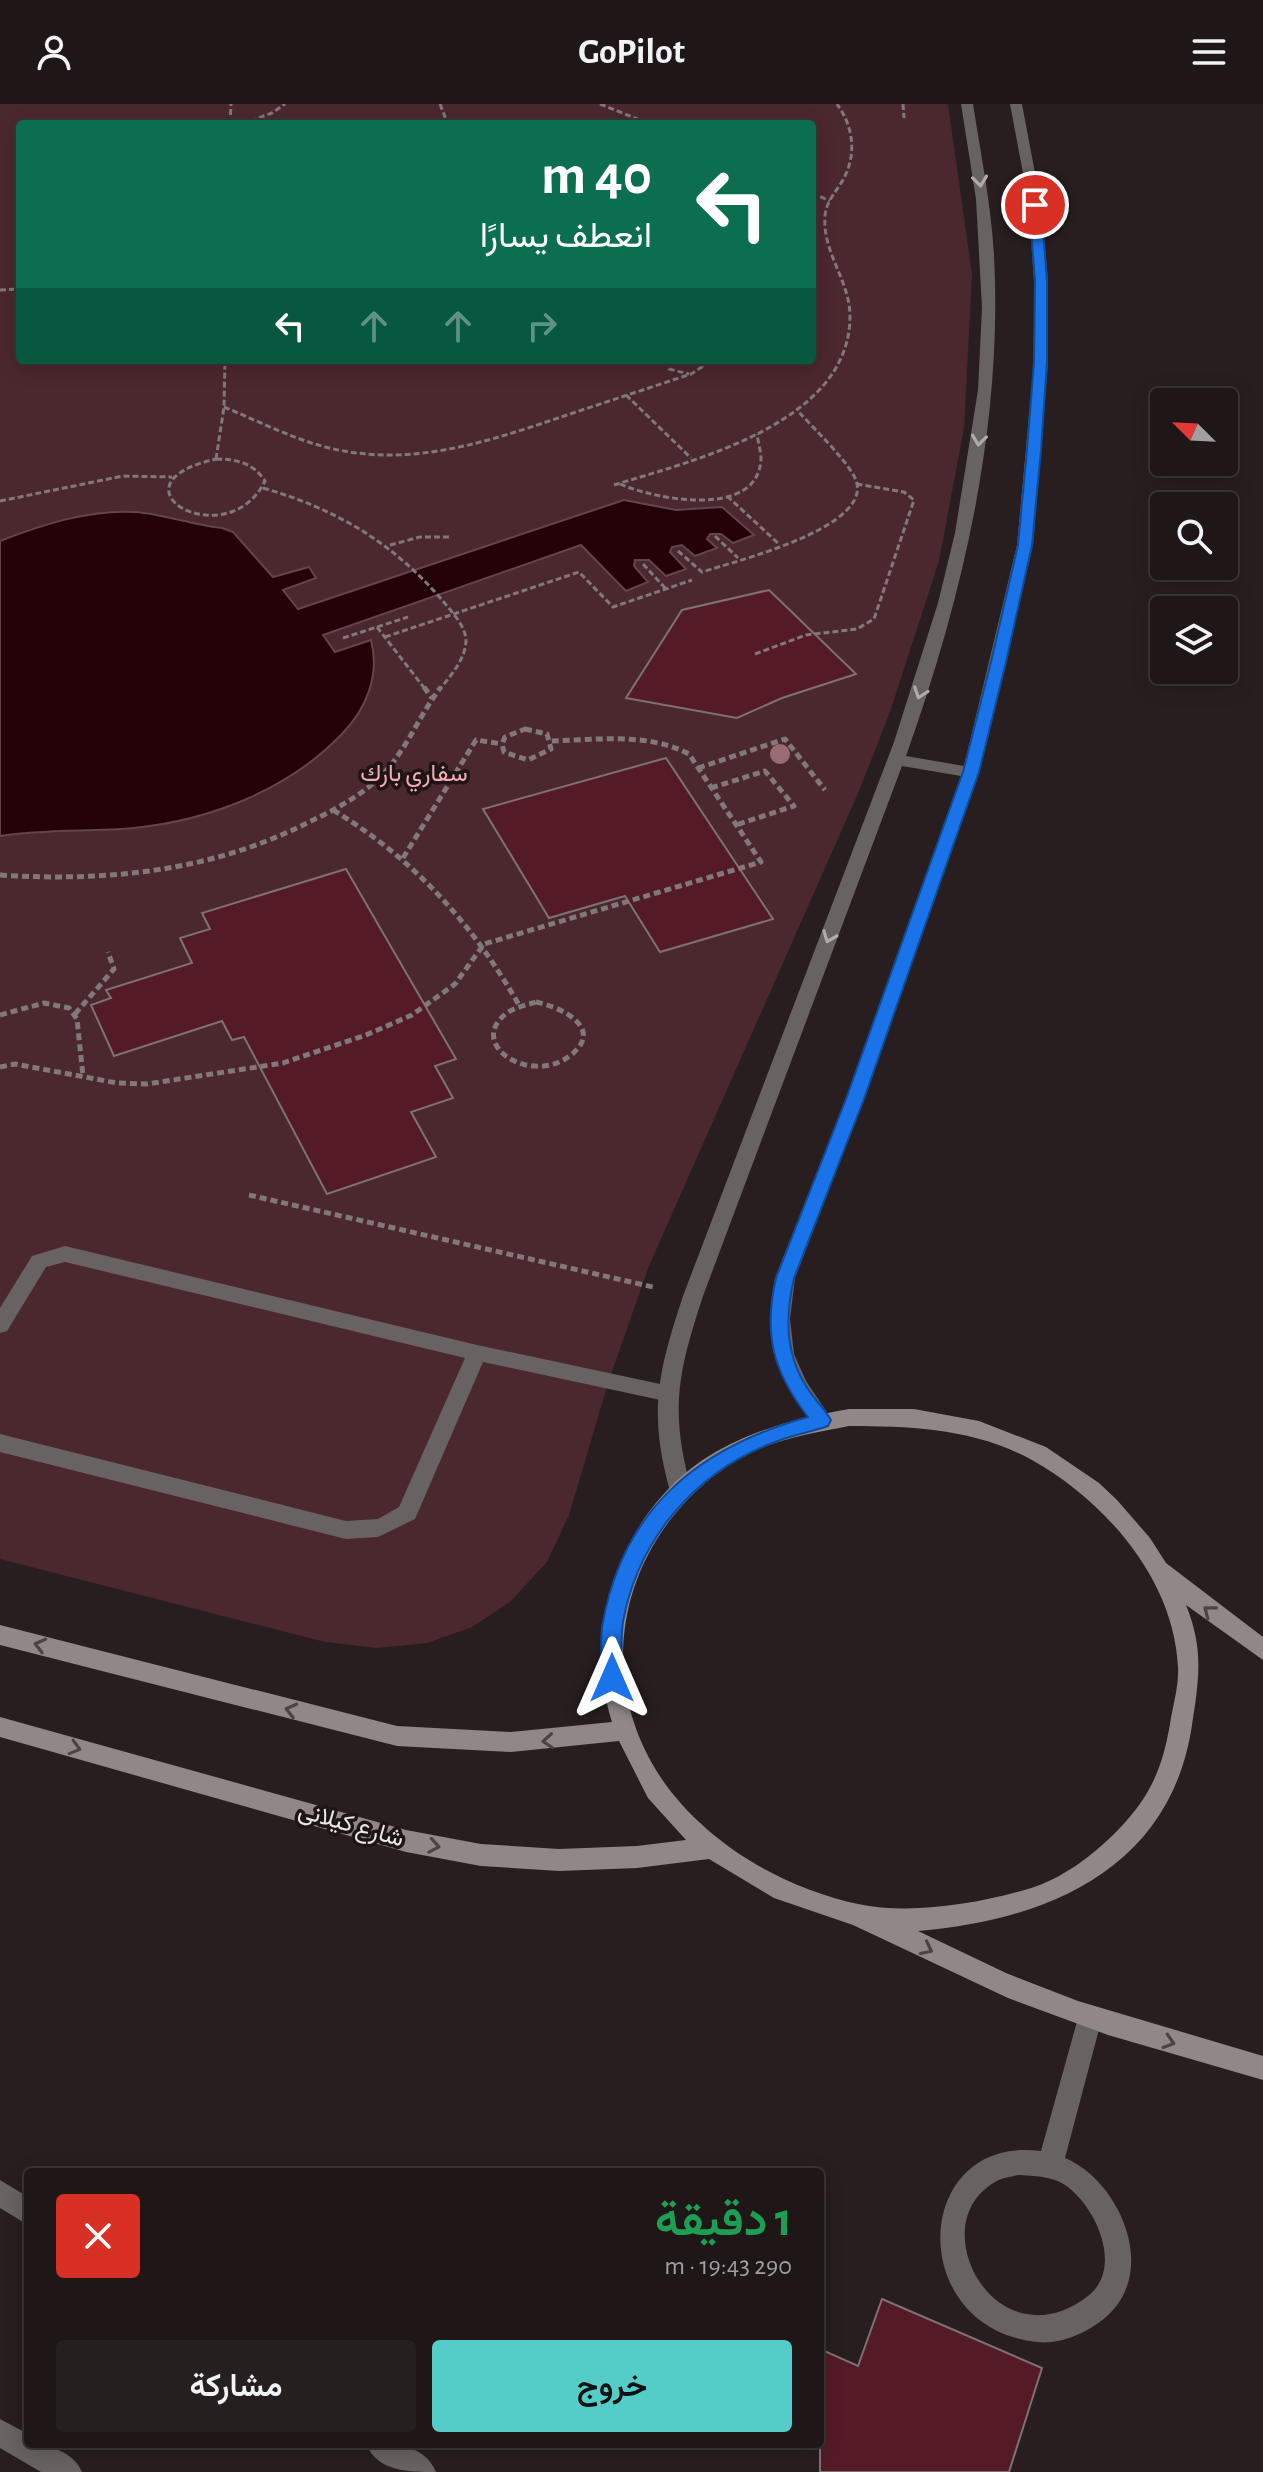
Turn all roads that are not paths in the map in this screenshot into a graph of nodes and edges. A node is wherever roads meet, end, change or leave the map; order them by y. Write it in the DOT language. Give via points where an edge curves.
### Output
graph roads {
  1 [pos="967,104"];
  2 [pos="1016,104"];
  3 [pos="897,760"];
  4 [pos="971,772"];
  5 [pos="0,1325"];
  6 [pos="477,1353"];
  7 [pos="665,1393"];
  8 [pos="822,1420"];
  9 [pos="0,1443"];
  10 [pos="681,1491"];
  11 [pos="1158,1567"];
  12 [pos="0,1635"];
  13 [pos="1263,1650"];
  14 [pos="0,1727"];
  15 [pos="625,1730"];
  16 [pos="712,1848"];
  17 [pos="857,1915"];
  18 [pos="1090,2018"];
  19 [pos="1263,2068"];
  20 [pos="1050,2164"];
  21 [pos="0,2193"];
  22 [pos="24,2209"];
  23 [pos="0,2433"];
  24 [pos="24,2447"];
  25 [pos="26,2448"];
  26 [pos="386,2448"];
  27 [pos="68,2472"];
  28 [pos="422,2472"];
  1 -- 3 [label="street, one-way" via="987,239 985,389 958,561"];
  2 -- 4 [label="street" via="1035,205 1041,362 1025,545"];
  3 -- 4 [label="street"];
  3 -- 7 [label="street, one-way" via="693,1296"];
  4 -- 8 [label="street" via="778,1306 786,1364"];
  5 -- 6 [label="street" via="39,1261 65,1254"];
  6 -- 7 [label="street"];
  6 -- 9 [label="street" via="407,1513 367,1533"];
  7 -- 10 [label="street" via="670,1459"];
  8 -- 10 [label="street" via="769,1435 722,1459"];
  8 -- 11 [label="street" via="876,1415 932,1419 988,1432 1040,1454 1087,1485"];
  10 -- 15 [label="street" via="648,1530 624,1576 612,1625 612,1678"];
  13 -- 11 [label="street, one-way"];
  11 -- 17 [label="street" via="1179,1616 1190,1667 1175,1765 1125,1838 1075,1880 1025,1903 913,1921"];
  15 -- 12 [label="street, one-way" via="511,1744 397,1736"];
  14 -- 16 [label="street, شارع كيلانى, one-way" via="406,1841 481,1855 559,1860"];
  15 -- 16 [label="street" via="645,1773 674,1813"];
  16 -- 17 [label="street" via="756,1878 804,1900"];
  17 -- 18 [label="street, one-way"];
  18 -- 19 [label="street, one-way"];
  18 -- 20 [label="street"];
  20 -- 20 [label="street" via="1018,2162 987,2171 965,2192 953,2221 952,2255 965,2287 989,2312 1019,2329 1053,2331 1082,2320 1106,2299 1117,2268 1115,2235 1103,2204 1079,2179"];
  21 -- 22 [label="street"];
  23 -- 24 [label="street"];
  25 -- 27 [label="street"];
  26 -- 28 [label="street"];
}
